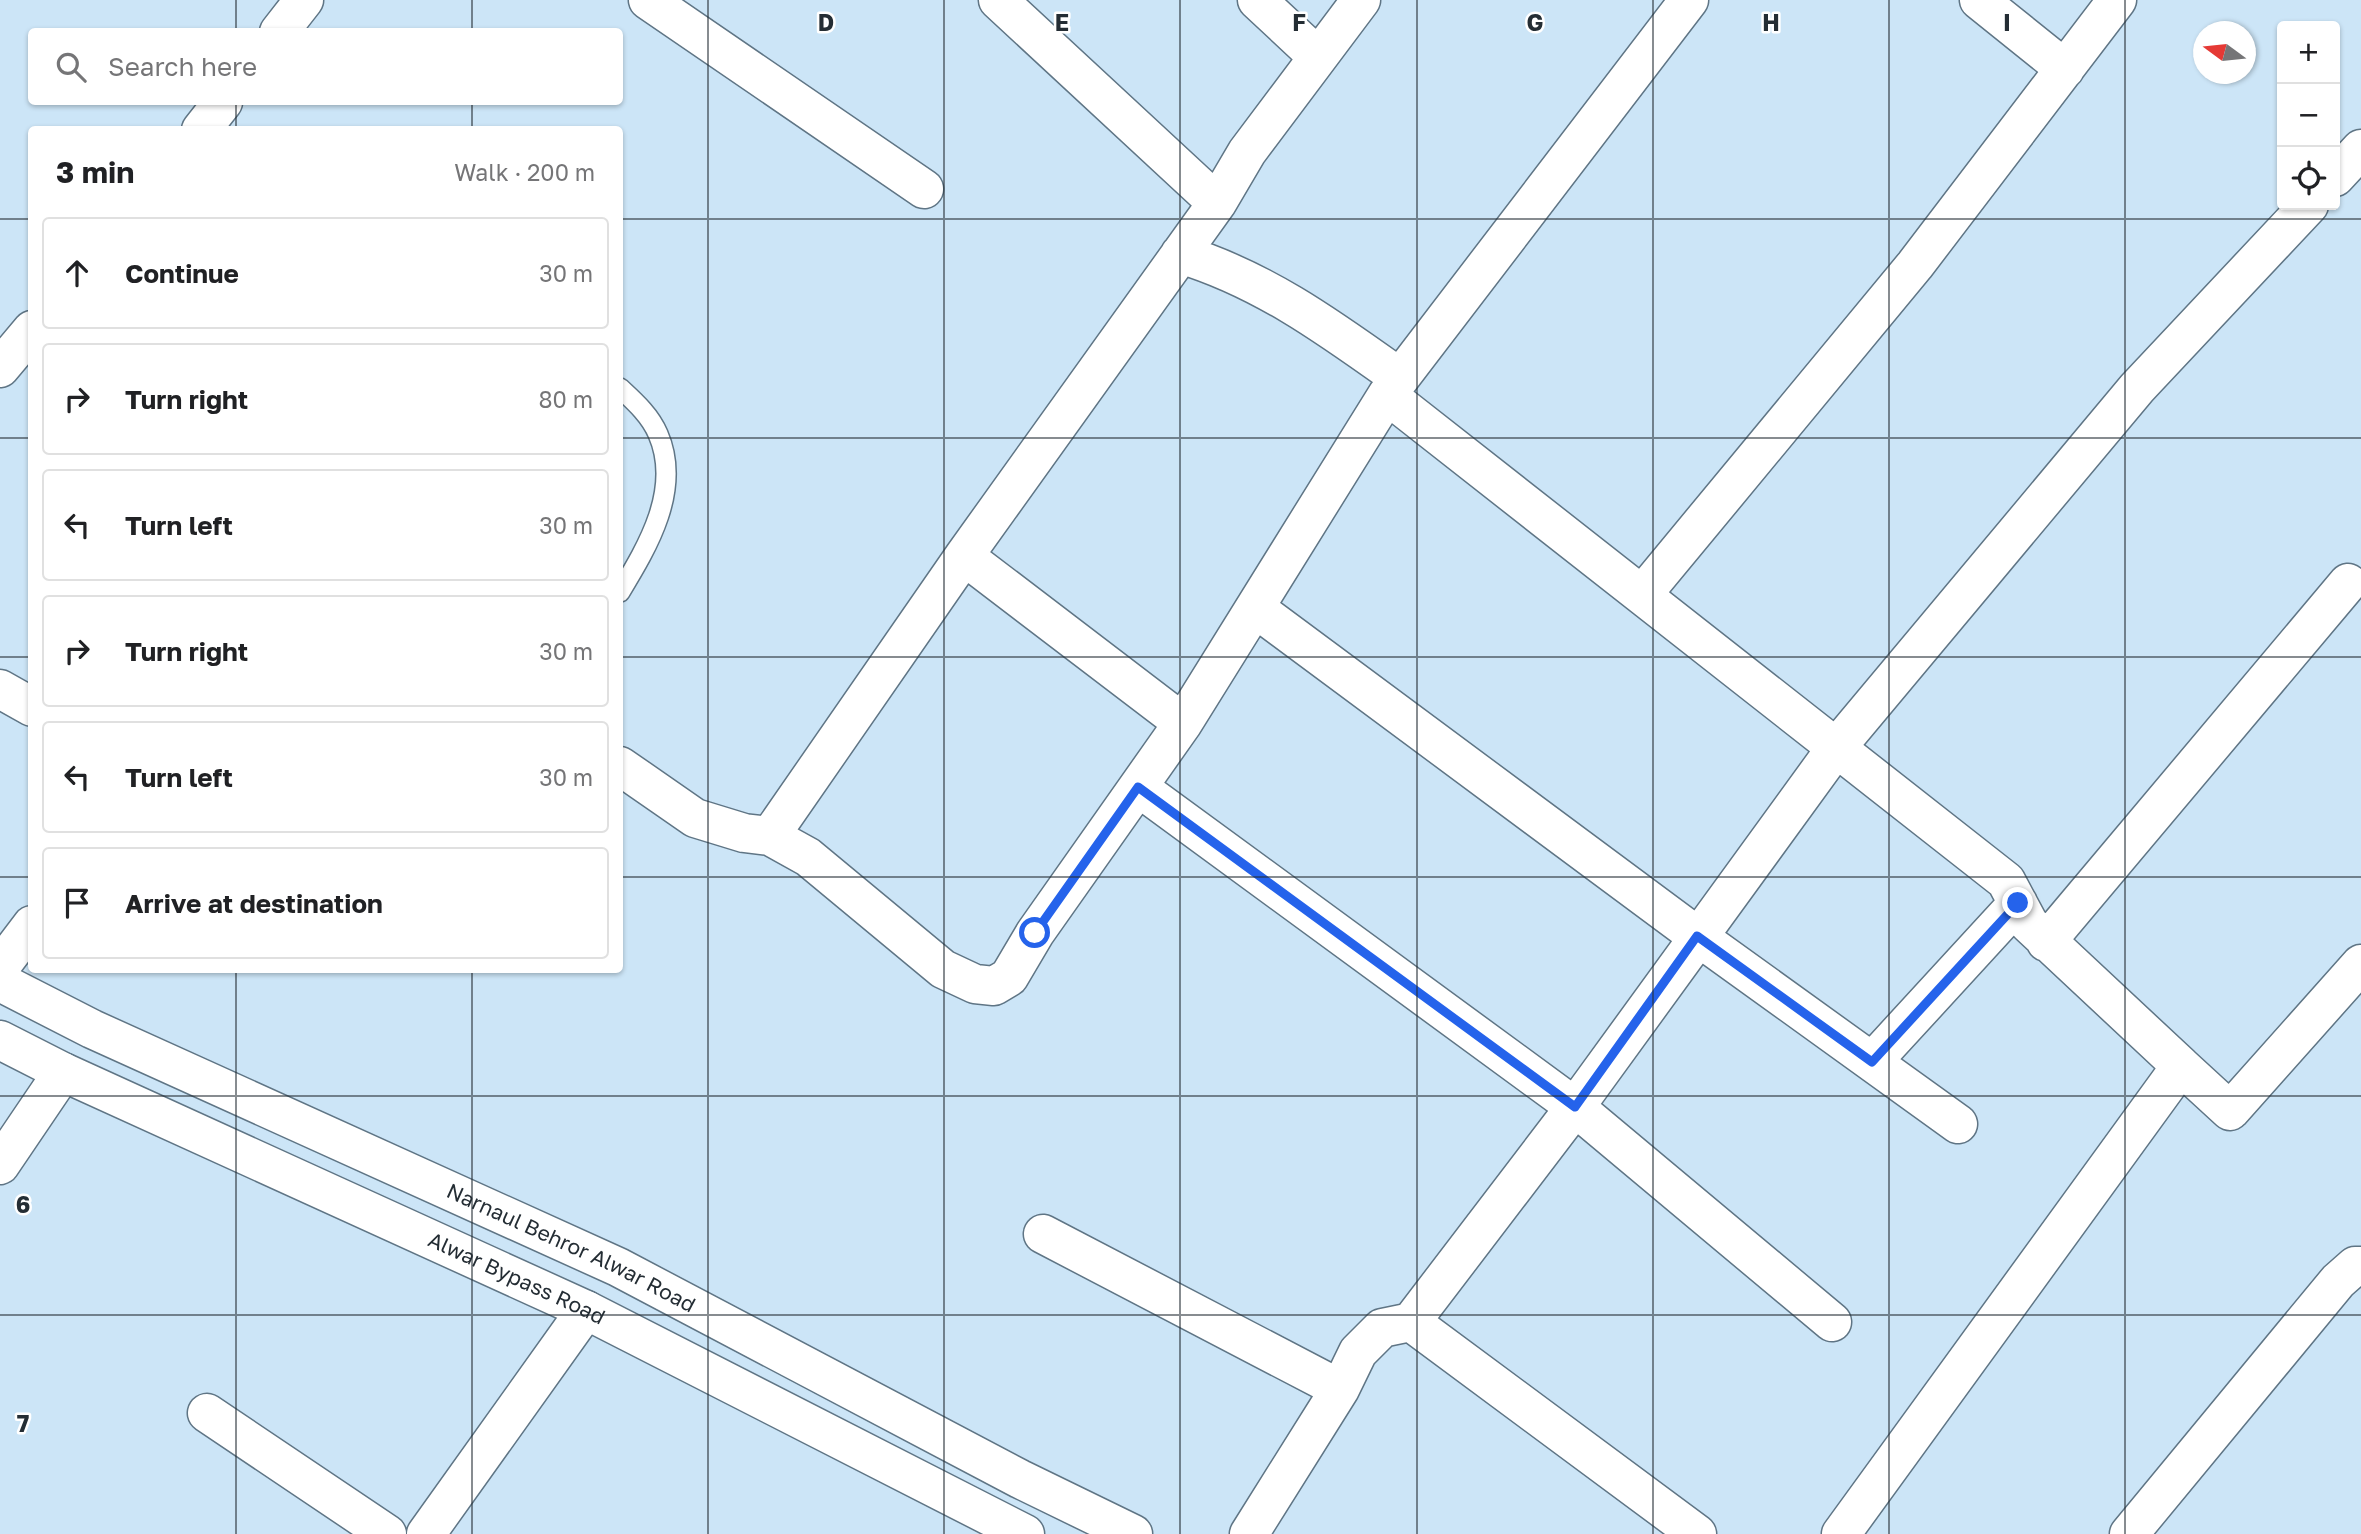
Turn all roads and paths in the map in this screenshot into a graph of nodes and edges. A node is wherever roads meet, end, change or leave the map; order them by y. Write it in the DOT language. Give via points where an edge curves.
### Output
graph roads {
  1 [pos="304,0"];
  2 [pos="648,0"];
  3 [pos="998,0"];
  4 [pos="1257,0"];
  5 [pos="1362,0"];
  6 [pos="1689,0"];
  7 [pos="1979,0"];
  8 [pos="2117,0"];
  9 [pos="282,28"];
  10 [pos="1318,57"];
  11 [pos="2065,69"];
  12 [pos="221,105"];
  13 [pos="204,126"];
  14 [pos="2361,149"];
  15 [pos="2340,172"];
  16 [pos="924,189"];
  17 [pos="1217,203"];
  18 [pos="2304,210"];
  19 [pos="1180,254"];
  20 [pos="28,335"];
  21 [pos="0,368"];
  22 [pos="1394,386"];
  23 [pos="623,391"];
  24 [pos="964,556"];
  25 [pos="2348,583"];
  26 [pos="623,587"];
  27 [pos="1642,595"];
  28 [pos="1255,608"];
  29 [pos="0,689"];
  30 [pos="28,705"];
  31 [pos="1183,723"];
  32 [pos="1836,748"];
  33 [pos="623,768"];
  34 [pos="1138,787"];
  35 [pos="770,836"];
  36 [pos="2018,903"];
  37 [pos="28,930"];
  38 [pos="1697,936"];
  39 [pos="2046,942"];
  40 [pos="2361,964"];
  41 [pos="0,967"];
  42 [pos="0,982"];
  43 [pos="0,1040"];
  44 [pos="1872,1062"];
  45 [pos="2181,1066"];
  46 [pos="63,1072"];
  47 [pos="1575,1107"];
  48 [pos="1958,1124"];
  49 [pos="0,1165"];
  50 [pos="1043,1234"];
  51 [pos="2361,1266"];
  52 [pos="586,1310"];
  53 [pos="1412,1322"];
  54 [pos="1832,1322"];
  55 [pos="1340,1389"];
  56 [pos="206,1413"];
  57 [pos="387,1534"];
  58 [pos="426,1534"];
  59 [pos="1025,1534"];
  60 [pos="1133,1534"];
  61 [pos="1250,1534"];
  62 [pos="1697,1534"];
  63 [pos="1842,1534"];
  64 [pos="2129,1534"];
  1 -- 9 [label="street"];
  2 -- 16 [label="street"];
  3 -- 17 [label="street"];
  4 -- 10 [label="street"];
  5 -- 10 [label="street"];
  6 -- 22 [label="street"];
  7 -- 11 [label="street"];
  8 -- 11 [label="street"];
  10 -- 17 [label="street" via="1247,152"];
  11 -- 27 [label="street" via="1916,265"];
  12 -- 13 [label="street"];
  14 -- 15 [label="street"];
  17 -- 19 [label="street"];
  18 -- 32 [label="street" via="2137,388"];
  19 -- 22 [label="street" via="1221,266 1280,296"];
  19 -- 24 [label="street"];
  20 -- 21 [label="street"];
  22 -- 27 [label="street"];
  22 -- 28 [label="street"];
  23 -- 26 [label="lane" via="658,434 666,470 663,505 647,548"];
  24 -- 31 [label="street"];
  24 -- 35 [label="street"];
  25 -- 39 [label="street"];
  27 -- 32 [label="street"];
  28 -- 31 [label="street"];
  28 -- 38 [label="street"];
  29 -- 30 [label="street"];
  31 -- 34 [label="street"];
  32 -- 36 [label="street" via="2006,881"];
  32 -- 38 [label="street"];
  33 -- 35 [label="street" via="695,818"];
  34 -- 35 [label="street" via="1009,977 994,986 975,984 943,969 808,857"];
  34 -- 47 [label="street"];
  36 -- 39 [label="street"];
  36 -- 44 [label="street"];
  37 -- 41 [label="street"];
  38 -- 44 [label="street"];
  38 -- 47 [label="street"];
  39 -- 45 [label="street"];
  40 -- 45 [label="street" via="2230,1111"];
  42 -- 60 [label="street, Narnaul Behror Alwar Road" via="92,1029 618,1268"];
  43 -- 46 [label="street, Alwar Bypass Road"];
  44 -- 48 [label="street"];
  45 -- 63 [label="street"];
  46 -- 49 [label="street"];
  46 -- 52 [label="street, Alwar Bypass Road"];
  47 -- 53 [label="street"];
  47 -- 54 [label="street"];
  50 -- 55 [label="street"];
  51 -- 64 [label="street" via="2338,1280"];
  52 -- 58 [label="street"];
  52 -- 59 [label="street, Alwar Bypass Road"];
  53 -- 55 [label="street" via="1382,1328 1358,1352"];
  53 -- 62 [label="street"];
  55 -- 61 [label="street"];
  56 -- 57 [label="street"];
}
